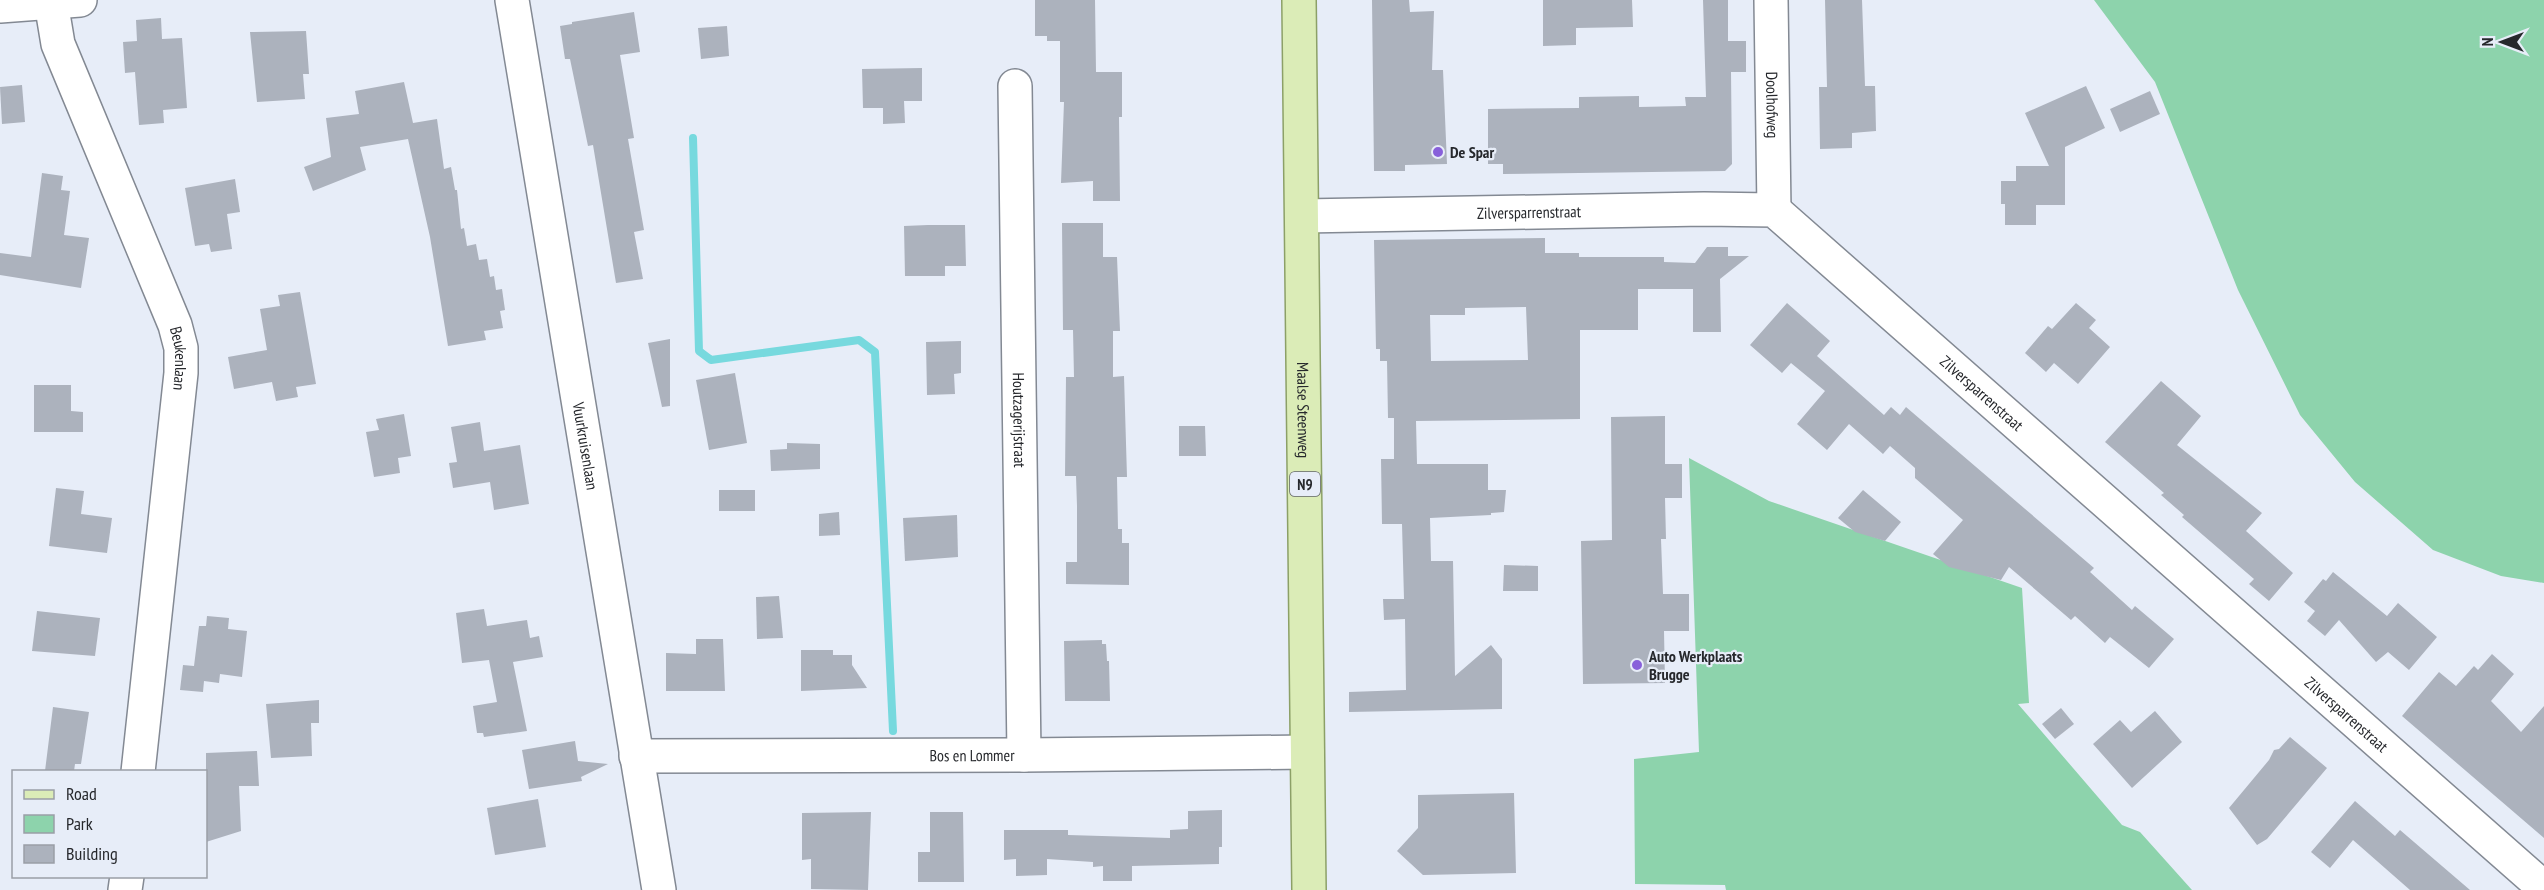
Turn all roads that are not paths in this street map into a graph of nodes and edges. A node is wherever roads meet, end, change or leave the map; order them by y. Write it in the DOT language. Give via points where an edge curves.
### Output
graph roads {
  1 [pos="512,0"];
  2 [pos="1299,0"];
  3 [pos="1771,0"];
  4 [pos="66,1"];
  5 [pos="0,6"];
  6 [pos="1015,86"];
  7 [pos="1774,210"];
  8 [pos="1303,216"];
  9 [pos="1307,752"];
  10 [pos="1024,755"];
  11 [pos="636,756"];
  12 [pos="138,770"];
  13 [pos="2544,888"];
  14 [pos="659,890"];
  15 [pos="1309,890"];
  1 -- 11 [label="street, Vuurkruisenlaan"];
  2 -- 8 [label="main road, Maalse Steenweg / N9"];
  3 -- 7 [label="street, Doolhofweg"];
  4 -- 5 [label="street"];
  4 -- 12 [label="street, Beukenlaan" via="58,44 166,299 181,348"];
  6 -- 10 [label="street, Houtzagerijstraat"];
  7 -- 8 [label="street, Zilversparrenstraat"];
  7 -- 13 [label="street, Zilversparrenstraat"];
  8 -- 9 [label="main road, Maalse Steenweg / N9"];
  9 -- 10 [label="street, Bos en Lommer"];
  9 -- 15 [label="main road, Maalse Steenweg / N9"];
  10 -- 11 [label="street, Bos en Lommer"];
  11 -- 14 [label="street, Vuurkruisenlaan"];
}
